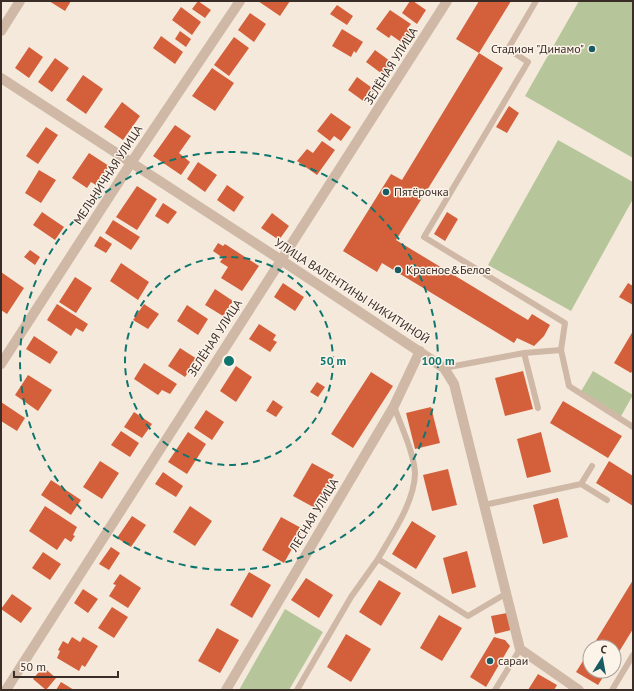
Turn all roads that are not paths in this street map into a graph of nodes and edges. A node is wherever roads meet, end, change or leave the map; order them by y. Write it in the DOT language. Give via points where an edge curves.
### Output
graph roads {
  1 [pos="20,1"];
  2 [pos="240,1"];
  3 [pos="447,1"];
  4 [pos="536,1"];
  5 [pos="1,31"];
  6 [pos="1,78"];
  7 [pos="131,163"];
  8 [pos="281,260"];
  9 [pos="561,350"];
  10 [pos="420,351"];
  11 [pos="524,353"];
  12 [pos="1,364"];
  13 [pos="444,368"];
  14 [pos="394,406"];
  15 [pos="538,408"];
  16 [pos="633,427"];
  17 [pos="592,466"];
  18 [pos="581,484"];
  19 [pos="607,500"];
  20 [pos="484,505"];
  21 [pos="378,559"];
  22 [pos="507,593"];
  23 [pos="520,649"];
  24 [pos="633,655"];
  25 [pos="6,690"];
  26 [pos="226,690"];
  27 [pos="297,690"];
  28 [pos="495,690"];
  29 [pos="579,690"];
  30 [pos="612,690"];
  1 -- 5 [label="street"];
  2 -- 7 [label="street, МЕЛЬНИЧНАЯ УЛИЦА"];
  3 -- 8 [label="street, ЗЕЛЁНАЯ УЛИЦА"];
  4 -- 9 [label="lane" via="508,49 528,62 424,236 565,323"];
  6 -- 7 [label="street, УЛИЦА ВАЛЕНТИНЫ НИКИТИНОЙ"];
  7 -- 8 [label="street, УЛИЦА ВАЛЕНТИНЫ НИКИТИНОЙ"];
  7 -- 12 [label="street, МЕЛЬНИЧНАЯ УЛИЦА"];
  8 -- 10 [label="street, УЛИЦА ВАЛЕНТИНЫ НИКИТИНОЙ"];
  8 -- 25 [label="street, ЗЕЛЁНАЯ УЛИЦА"];
  9 -- 11 [label="lane"];
  9 -- 16 [label="lane" via="569,386"];
  10 -- 13 [label="street, УЛИЦА ВАЛЕНТИНЫ НИКИТИНОЙ"];
  10 -- 14 [label="street, ЛЕСНАЯ УЛИЦА"];
  11 -- 13 [label="lane"];
  11 -- 15 [label="lane"];
  13 -- 20 [label="street, УЛИЦА ВАЛЕНТИНЫ НИКИТИНОЙ" via="454,384"];
  14 -- 21 [label="lane" via="408,443 415,474 408,504"];
  14 -- 26 [label="street, ЛЕСНАЯ УЛИЦА"];
  17 -- 18 [label="lane"];
  18 -- 19 [label="lane"];
  18 -- 20 [label="lane"];
  20 -- 22 [label="street, УЛИЦА ВАЛЕНТИНЫ НИКИТИНОЙ"];
  21 -- 22 [label="lane" via="468,616"];
  21 -- 27 [label="lane" via="351,597"];
  22 -- 23 [label="street, УЛИЦА ВАЛЕНТИНЫ НИКИТИНОЙ"];
  23 -- 28 [label="lane"];
  23 -- 29 [label="street"];
  24 -- 30 [label="lane"];
}
